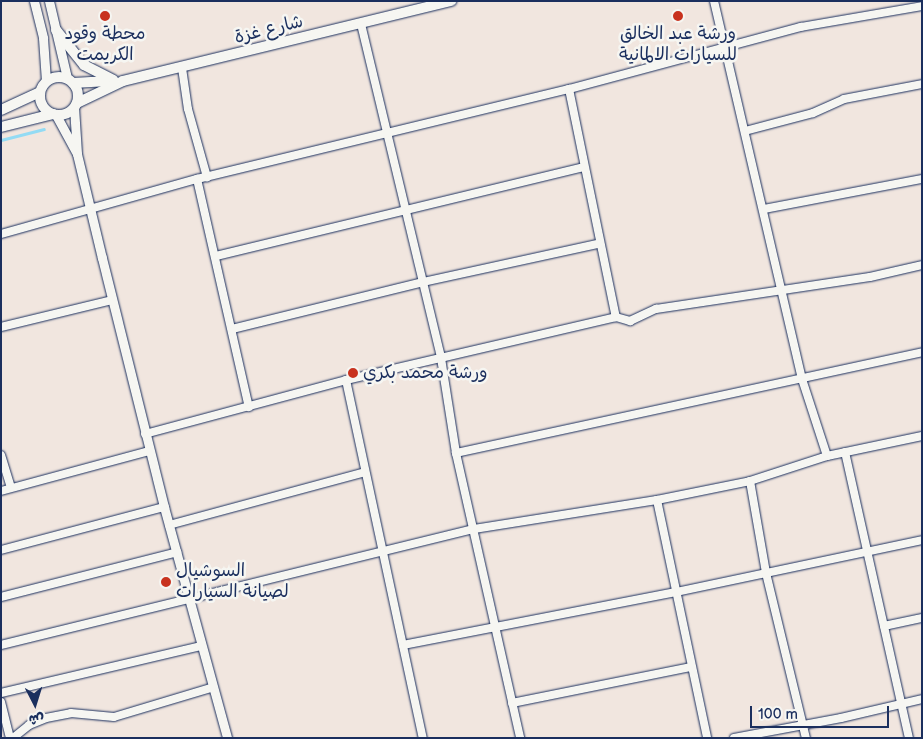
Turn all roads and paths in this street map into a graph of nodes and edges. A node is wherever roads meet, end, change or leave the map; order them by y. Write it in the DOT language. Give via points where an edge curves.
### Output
graph roads {
  1 [pos="34,1"];
  2 [pos="49,1"];
  3 [pos="451,1"];
  4 [pos="714,1"];
  5 [pos="922,6"];
  6 [pos="361,24"];
  7 [pos="56,30"];
  8 [pos="725,47"];
  9 [pos="182,68"];
  10 [pos="70,80"];
  11 [pos="46,81"];
  12 [pos="118,81"];
  13 [pos="922,84"];
  14 [pos="569,88"];
  15 [pos="40,92"];
  16 [pos="76,105"];
  17 [pos="1,110"];
  18 [pos="54,115"];
  19 [pos="1,127"];
  20 [pos="745,131"];
  21 [pos="388,133"];
  22 [pos="77,154"];
  23 [pos="583,167"];
  24 [pos="207,177"];
  25 [pos="197,179"];
  26 [pos="922,179"];
  27 [pos="406,208"];
  28 [pos="764,209"];
  29 [pos="91,210"];
  30 [pos="1,234"];
  31 [pos="598,244"];
  32 [pos="216,256"];
  33 [pos="922,266"];
  34 [pos="423,282"];
  35 [pos="784,291"];
  36 [pos="113,300"];
  37 [pos="616,317"];
  38 [pos="1,327"];
  39 [pos="232,329"];
  40 [pos="922,352"];
  41 [pos="441,358"];
  42 [pos="802,379"];
  43 [pos="346,380"];
  44 [pos="249,406"];
  45 [pos="145,434"];
  46 [pos="922,436"];
  47 [pos="149,452"];
  48 [pos="845,452"];
  49 [pos="456,453"];
  50 [pos="1,454"];
  51 [pos="827,456"];
  52 [pos="365,472"];
  53 [pos="750,481"];
  54 [pos="11,488"];
  55 [pos="1,491"];
  56 [pos="657,500"];
  57 [pos="164,507"];
  58 [pos="169,524"];
  59 [pos="474,529"];
  60 [pos="922,540"];
  61 [pos="1,550"];
  62 [pos="383,551"];
  63 [pos="868,551"];
  64 [pos="177,552"];
  65 [pos="766,573"];
  66 [pos="676,592"];
  67 [pos="1,597"];
  68 [pos="188,598"];
  69 [pos="922,618"];
  70 [pos="884,626"];
  71 [pos="495,627"];
  72 [pos="1,645"];
  73 [pos="403,645"];
  74 [pos="202,646"];
  75 [pos="691,667"];
  76 [pos="214,688"];
  77 [pos="1,693"];
  78 [pos="922,699"];
  79 [pos="1,702"];
  80 [pos="512,703"];
  81 [pos="900,704"];
  82 [pos="803,725"];
  83 [pos="226,737"];
  84 [pos="12,738"];
  85 [pos="423,738"];
  86 [pos="520,738"];
  87 [pos="707,738"];
  88 [pos="734,738"];
  89 [pos="806,738"];
  90 [pos="909,738"];
  1 -- 11 [label="street" via="43,38"];
  2 -- 7 [label="street"];
  3 -- 6 [label="main road, شارع غزة"];
  4 -- 8 [label="street"];
  5 -- 8 [label="street" via="837,18"];
  6 -- 9 [label="main road, شارع غزة"];
  6 -- 21 [label="street"];
  7 -- 10 [label="street"];
  7 -- 12 [label="main road" via="84,65"];
  8 -- 14 [label="street"];
  8 -- 20 [label="street"];
  9 -- 12 [label="main road, شارع غزة"];
  9 -- 24 [label="street" via="188,108"];
  10 -- 11 [label="main road" via="60,76"];
  10 -- 12 [label="main road, شارع غزة"];
  10 -- 16 [label="main road" via="77,89"];
  11 -- 15 [label="main road"];
  12 -- 16 [label="main road, شارع غزة"];
  13 -- 20 [label="street" via="844,99 813,113"];
  14 -- 21 [label="street"];
  14 -- 23 [label="street"];
  15 -- 17 [label="main road"];
  15 -- 18 [label="main road" via="42,106"];
  16 -- 18 [label="main road" via="66,114"];
  16 -- 22 [label="street"];
  18 -- 19 [label="main road"];
  18 -- 22 [label="street"];
  20 -- 28 [label="street"];
  21 -- 24 [label="street"];
  21 -- 27 [label="street"];
  22 -- 29 [label="street"];
  23 -- 27 [label="street"];
  23 -- 31 [label="street"];
  24 -- 25 [label="street"];
  25 -- 29 [label="street"];
  25 -- 32 [label="street"];
  26 -- 28 [label="street"];
  27 -- 32 [label="street"];
  27 -- 34 [label="street"];
  28 -- 35 [label="street"];
  29 -- 30 [label="street"];
  29 -- 36 [label="street"];
  31 -- 34 [label="street"];
  31 -- 37 [label="street"];
  32 -- 39 [label="street"];
  33 -- 35 [label="street"];
  34 -- 39 [label="street"];
  34 -- 41 [label="street"];
  35 -- 37 [label="street" via="656,309 630,320"];
  35 -- 42 [label="street"];
  36 -- 38 [label="street"];
  36 -- 45 [label="street"];
  37 -- 41 [label="street"];
  39 -- 44 [label="street"];
  40 -- 42 [label="street"];
  41 -- 43 [label="street"];
  41 -- 49 [label="street"];
  42 -- 49 [label="street"];
  42 -- 51 [label="street"];
  43 -- 44 [label="street"];
  43 -- 52 [label="street"];
  44 -- 45 [label="street"];
  45 -- 47 [label="street"];
  46 -- 48 [label="street"];
  47 -- 54 [label="street"];
  47 -- 57 [label="street"];
  48 -- 51 [label="street"];
  48 -- 63 [label="street"];
  49 -- 59 [label="street"];
  50 -- 54 [label="street"];
  51 -- 53 [label="street"];
  52 -- 58 [label="street"];
  52 -- 62 [label="street"];
  53 -- 56 [label="street"];
  53 -- 65 [label="street"];
  54 -- 55 [label="street"];
  56 -- 59 [label="street"];
  56 -- 66 [label="street"];
  57 -- 58 [label="street"];
  57 -- 61 [label="street"];
  58 -- 64 [label="street"];
  59 -- 62 [label="street"];
  59 -- 71 [label="street"];
  60 -- 63 [label="street"];
  62 -- 68 [label="street"];
  62 -- 73 [label="street"];
  63 -- 65 [label="street"];
  63 -- 70 [label="street"];
  64 -- 67 [label="street"];
  64 -- 68 [label="street"];
  65 -- 66 [label="street"];
  65 -- 82 [label="street"];
  66 -- 71 [label="street"];
  66 -- 75 [label="street"];
  68 -- 72 [label="street"];
  68 -- 74 [label="street"];
  69 -- 70 [label="street"];
  70 -- 81 [label="street"];
  71 -- 73 [label="street"];
  71 -- 80 [label="street"];
  73 -- 85 [label="street"];
  74 -- 76 [label="street"];
  74 -- 77 [label="street"];
  75 -- 80 [label="street"];
  75 -- 87 [label="street"];
  76 -- 83 [label="street"];
  76 -- 84 [label="street" via="114,716 71,714 46,718 29,725"];
  78 -- 81 [label="street"];
  79 -- 84 [label="street"];
  80 -- 86 [label="street"];
  81 -- 82 [label="street"];
  81 -- 90 [label="street"];
  82 -- 88 [label="street"];
  82 -- 89 [label="street"];
}
